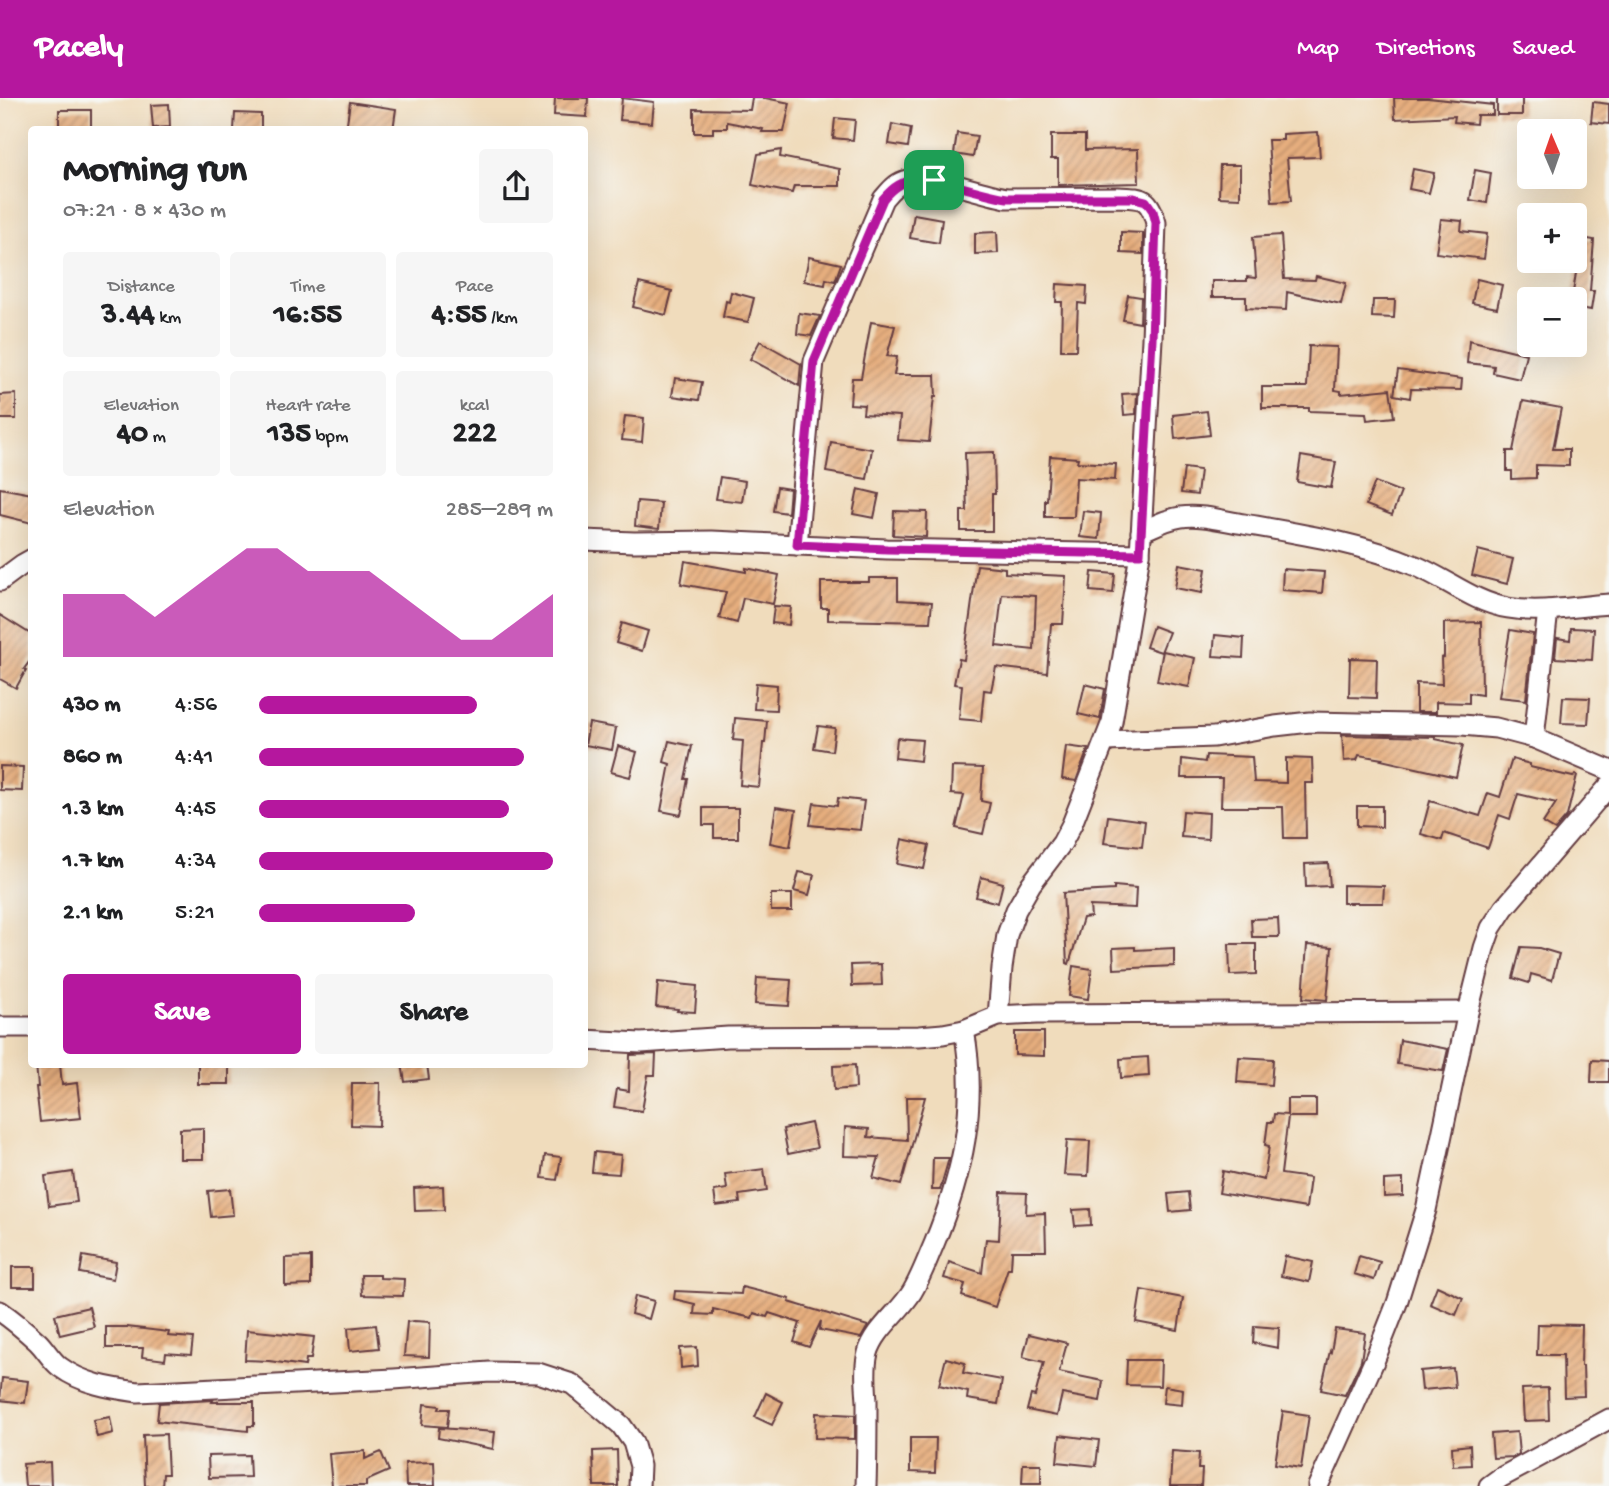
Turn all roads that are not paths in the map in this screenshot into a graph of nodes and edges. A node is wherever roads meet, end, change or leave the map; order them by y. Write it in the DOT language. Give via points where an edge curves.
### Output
graph roads {
  1 [pos="1141,532"];
  2 [pos="588,540"];
  3 [pos="797,545"];
  4 [pos="1140,554"];
  5 [pos="28,561"];
  6 [pos="0,581"];
  7 [pos="1609,604"];
  8 [pos="1548,610"];
  9 [pos="1534,738"];
  10 [pos="1106,741"];
  11 [pos="1609,770"];
  12 [pos="1609,786"];
  13 [pos="1468,1012"];
  14 [pos="998,1016"];
  15 [pos="0,1027"];
  16 [pos="28,1027"];
  17 [pos="964,1030"];
  18 [pos="588,1040"];
  19 [pos="0,1311"];
  20 [pos="1609,1419"];
  21 [pos="639,1486"];
  22 [pos="866,1486"];
  23 [pos="1318,1486"];
  24 [pos="1489,1486"];
  1 -- 3 [label="street" via="1152,339 1153,211 1146,201 1134,198 1007,198 919,179 904,181 883,199 814,361"];
  1 -- 4 [label="street"];
  1 -- 8 [label="street" via="1160,522 1202,517 1320,537 1419,567 1487,602"];
  2 -- 3 [label="street"];
  3 -- 4 [label="street"];
  4 -- 10 [label="street"];
  5 -- 6 [label="street"];
  7 -- 8 [label="street"];
  8 -- 9 [label="street"];
  9 -- 10 [label="street" via="1462,724 1310,722 1214,737"];
  9 -- 11 [label="street"];
  10 -- 14 [label="street" via="1062,843 1016,910 1007,935"];
  12 -- 13 [label="street" via="1491,928"];
  13 -- 14 [label="street"];
  13 -- 23 [label="street" via="1426,1210 1405,1279"];
  14 -- 17 [label="street"];
  15 -- 16 [label="street"];
  17 -- 18 [label="street" via="919,1036"];
  17 -- 22 [label="street" via="969,1111 946,1214 911,1293 868,1352"];
  19 -- 21 [label="street" via="72,1375 108,1388 138,1392 490,1371 538,1373 572,1384 621,1425 640,1466"];
  20 -- 24 [label="street"];
}
